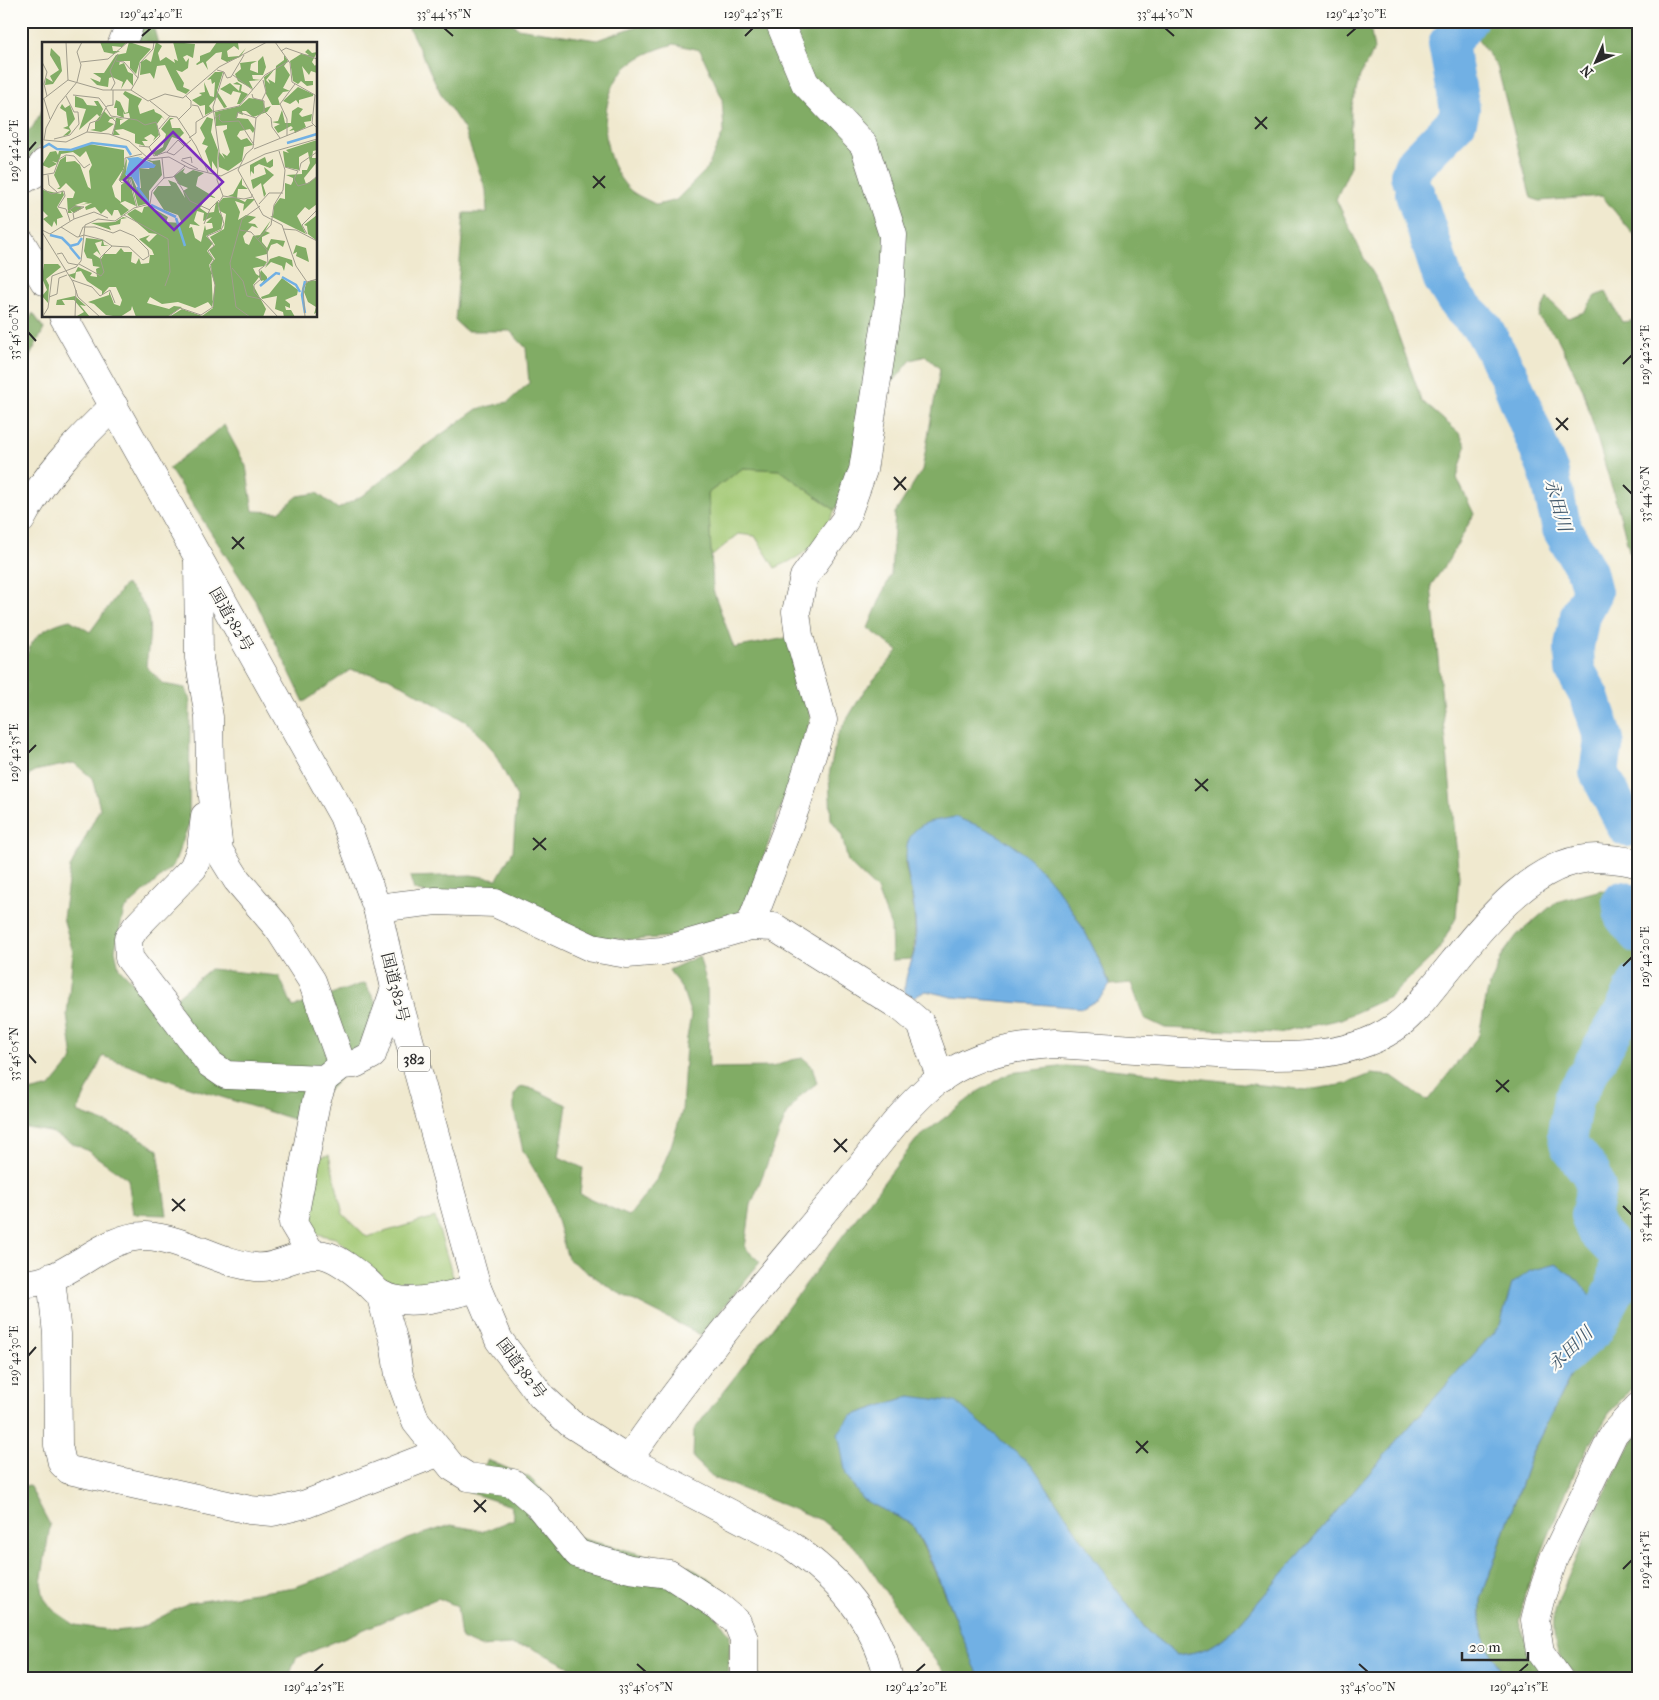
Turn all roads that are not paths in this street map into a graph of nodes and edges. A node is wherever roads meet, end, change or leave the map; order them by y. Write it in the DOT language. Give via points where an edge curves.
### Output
graph roads {
  1 [pos="131,21"];
  2 [pos="779,21"];
  3 [pos="123,42"];
  4 [pos="42,166"];
  5 [pos="21,181"];
  6 [pos="21,242"];
  7 [pos="42,279"];
  8 [pos="64,318"];
  9 [pos="114,406"];
  10 [pos="21,520"];
  11 [pos="198,558"];
  12 [pos="210,770"];
  13 [pos="1638,864"];
  14 [pos="377,908"];
  15 [pos="750,926"];
  16 [pos="395,988"];
  17 [pos="333,1072"];
  18 [pos="941,1079"];
  19 [pos="311,1253"];
  20 [pos="51,1278"];
  21 [pos="21,1283"];
  22 [pos="477,1288"];
  23 [pos="380,1294"];
  24 [pos="1638,1406"];
  25 [pos="440,1452"];
  26 [pos="628,1460"];
  27 [pos="744,1679"];
  28 [pos="889,1679"];
  29 [pos="1560,1679"];
  1 -- 3 [label="main road"];
  2 -- 15 [label="main road" via="805,83 864,145 893,235 890,295 863,470 845,520 804,577 796,612 799,636 823,720 796,806"];
  4 -- 5 [label="main road"];
  6 -- 7 [label="main road"];
  8 -- 9 [label="main road, 国道382号 / 382"];
  9 -- 10 [label="main road" via="90,429 32,498"];
  9 -- 11 [label="main road, 国道382号 / 382"];
  11 -- 12 [label="main road" via="199,658 208,716"];
  11 -- 14 [label="main road, 国道382号 / 382" via="343,816"];
  12 -- 17 [label="main road" via="219,850 237,880 278,928 312,981"];
  12 -- 17 [label="main road" via="201,849 193,868 136,927 128,939 128,958 210,1064 226,1075"];
  13 -- 18 [label="main road" via="1587,858 1563,863 1522,888 1470,942 1410,1015 1379,1037 1356,1045 1322,1053 1258,1056 1055,1044 1025,1046 998,1050"];
  14 -- 15 [label="main road" via="436,901 495,903 592,948 627,954 662,951"];
  14 -- 16 [label="main road, 国道382号 / 382"];
  15 -- 18 [label="main road" via="774,927 902,1008 921,1024"];
  16 -- 17 [label="main road" via="372,1055"];
  16 -- 22 [label="main road, 国道382号 / 382"];
  17 -- 19 [label="main road" via="316,1102 293,1223"];
  18 -- 26 [label="main road" via="895,1125 656,1419"];
  19 -- 20 [label="main road" via="268,1268 254,1267 171,1241 147,1236 126,1238"];
  19 -- 23 [label="main road" via="328,1256 346,1266"];
  20 -- 21 [label="main road" via="33,1284"];
  20 -- 25 [label="main road" via="57,1334 58,1446 62,1464 69,1470 250,1510 273,1512 306,1504"];
  22 -- 23 [label="main road" via="427,1299 400,1300"];
  22 -- 26 [label="main road, 国道382号 / 382" via="499,1340 542,1397 570,1423"];
  23 -- 25 [label="main road" via="394,1342 399,1375 416,1422"];
  24 -- 29 [label="main road" via="1614,1432 1554,1558 1540,1600 1535,1620 1540,1652"];
  25 -- 27 [label="main road" via="452,1467 468,1477 513,1483 539,1506 578,1554 630,1569 669,1574 718,1606 736,1622 744,1639"];
  26 -- 28 [label="main road, 国道382号 / 382" via="789,1544 813,1560 839,1584 862,1613"];
}
